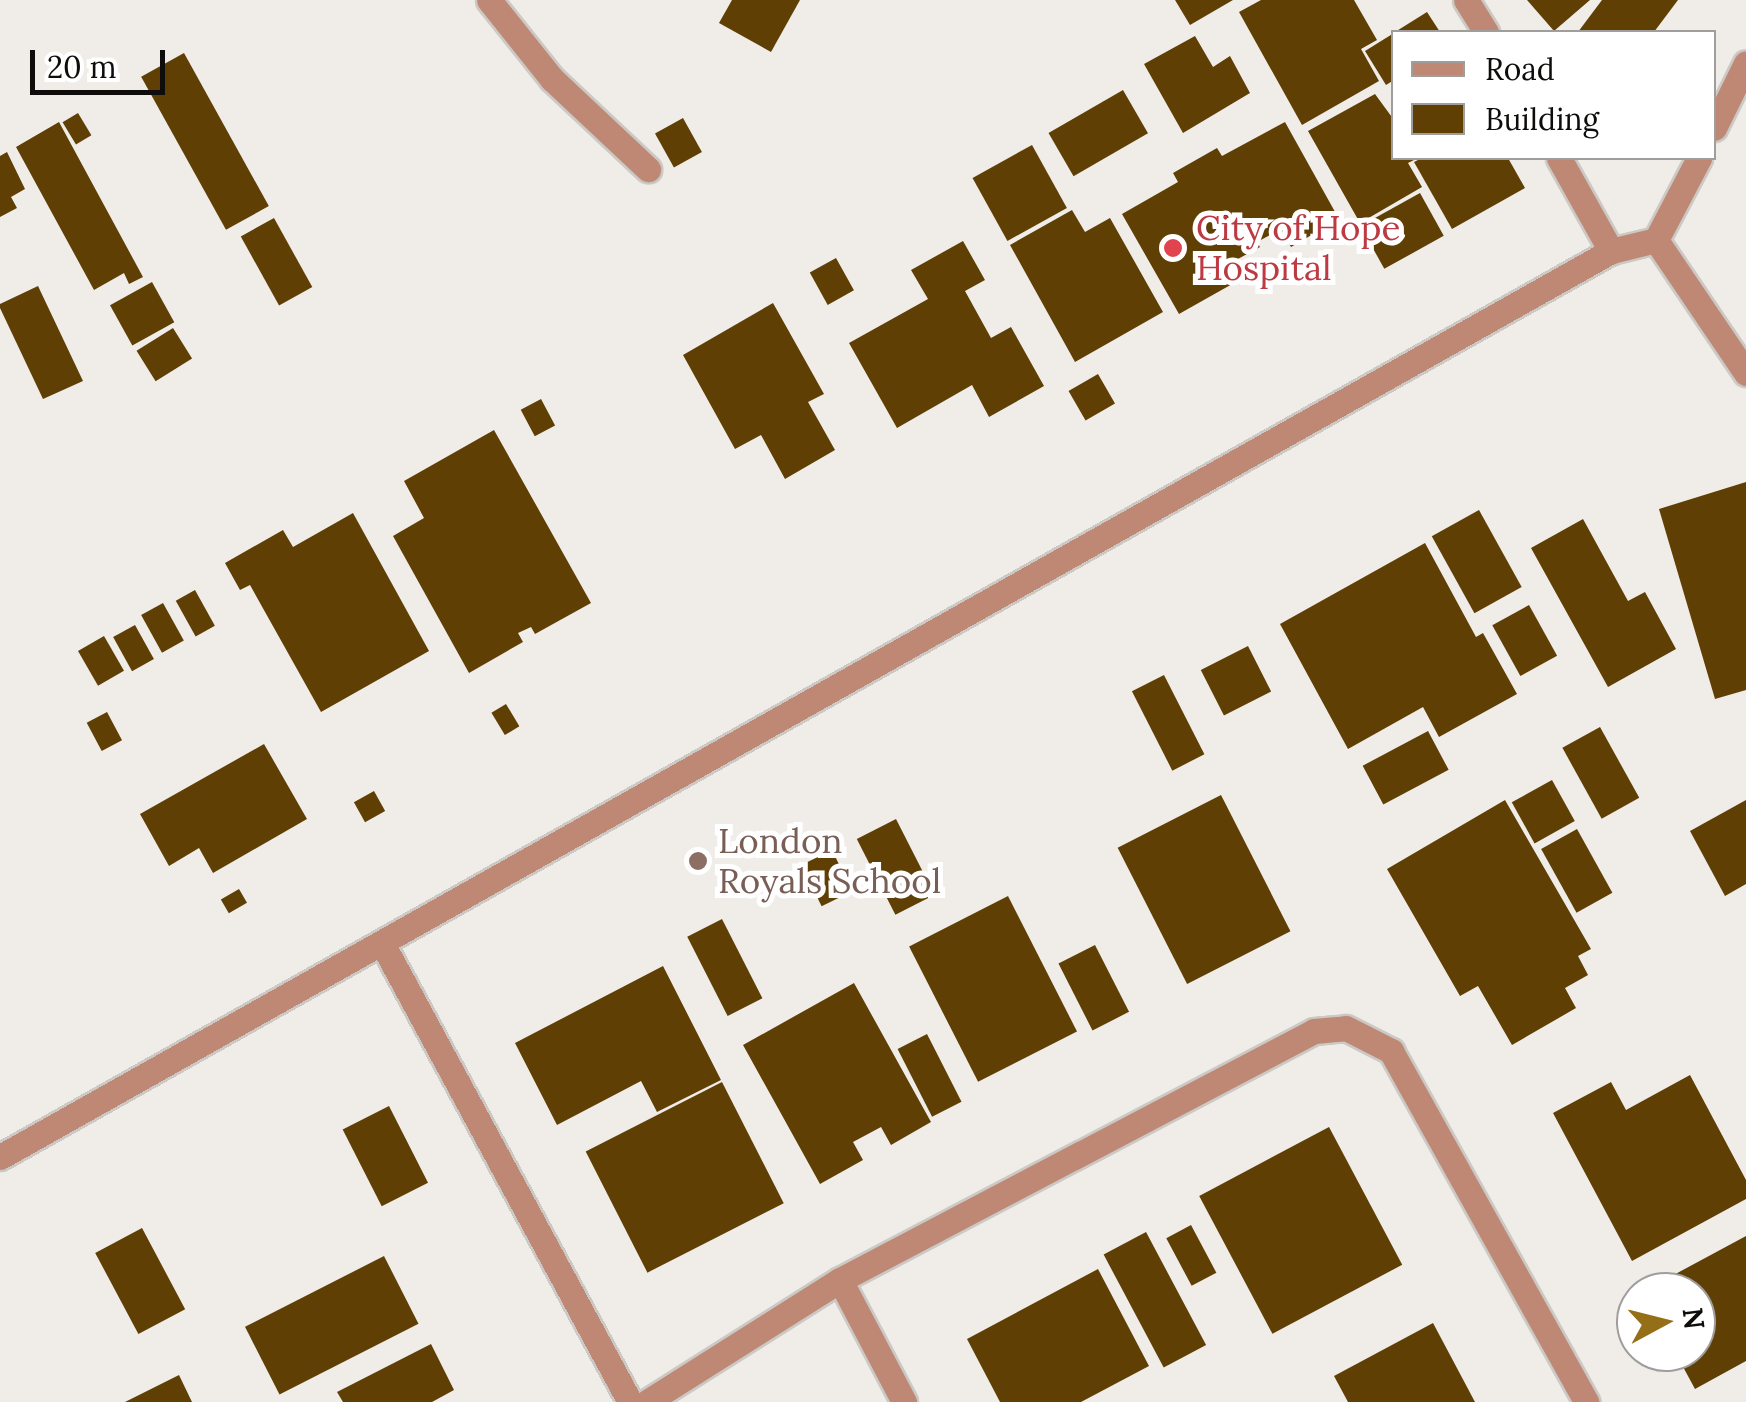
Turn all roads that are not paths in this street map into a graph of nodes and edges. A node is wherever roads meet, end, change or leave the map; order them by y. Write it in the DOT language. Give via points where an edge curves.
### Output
graph roads {
  1 [pos="489,0"];
  2 [pos="1466,0"];
  3 [pos="1485,30"];
  4 [pos="1746,63"];
  5 [pos="1716,124"];
  6 [pos="1560,160"];
  7 [pos="1698,160"];
  8 [pos="648,169"];
  9 [pos="1656,240"];
  10 [pos="1611,251"];
  11 [pos="1746,373"];
  12 [pos="382,943"];
  13 [pos="0,1157"];
  14 [pos="840,1280"];
  15 [pos="630,1402"];
  16 [pos="648,1402"];
  17 [pos="904,1402"];
  18 [pos="1586,1402"];
  1 -- 8 [label="street" via="552,79"];
  2 -- 3 [label="street"];
  4 -- 5 [label="street"];
  6 -- 10 [label="street"];
  7 -- 9 [label="street"];
  9 -- 10 [label="street"];
  9 -- 11 [label="street"];
  10 -- 12 [label="street"];
  12 -- 13 [label="street"];
  12 -- 15 [label="street"];
  14 -- 16 [label="street"];
  14 -- 17 [label="street"];
  14 -- 18 [label="street" via="1314,1031 1346,1028 1391,1051"];
}
